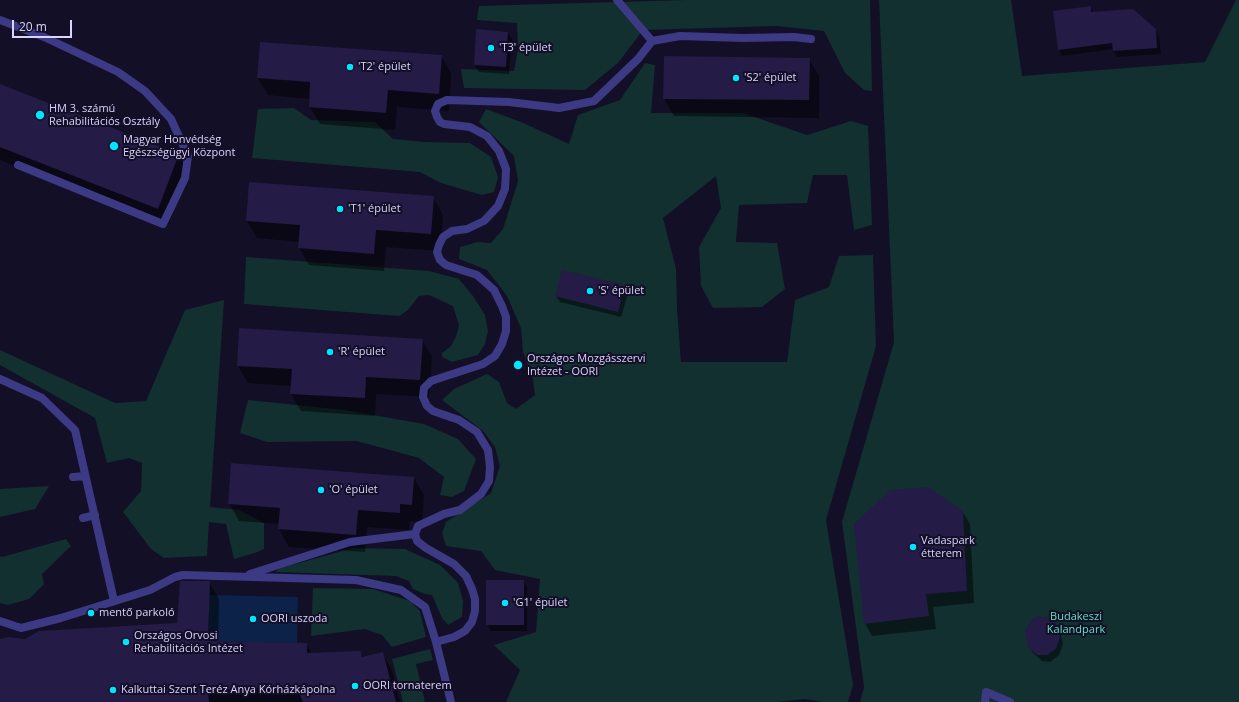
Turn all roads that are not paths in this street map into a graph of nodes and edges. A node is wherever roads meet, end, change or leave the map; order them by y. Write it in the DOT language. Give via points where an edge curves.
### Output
graph roads {
  1 [pos="617,0"];
  2 [pos="0,20"];
  3 [pos="811,39"];
  4 [pos="652,41"];
  5 [pos="18,165"];
  6 [pos="0,379"];
  7 [pos="85,476"];
  8 [pos="73,477"];
  9 [pos="95,515"];
  10 [pos="83,518"];
  11 [pos="415,534"];
  12 [pos="244,576"];
  13 [pos="114,601"];
  14 [pos="0,621"];
  15 [pos="436,642"];
  16 [pos="451,702"];
  17 [pos="985,702"];
  18 [pos="1010,702"];
  1 -- 4 [label="lane"];
  2 -- 5 [label="lane" via="44,37 118,72 145,91 172,119 188,156 185,178 163,224"];
  3 -- 4 [label="lane" via="680,36"];
  4 -- 11 [label="lane" via="638,59 594,101 559,108 509,102 447,100 438,104 435,111 440,122 470,127 487,136 499,151 506,169 505,189 498,206 484,221 467,229 452,231 443,237 438,244 437,252 440,260 446,265 477,275 494,290 506,317 506,331 495,356 484,364 431,381 424,388 423,397 427,406 459,420 478,432 488,450 490,467 489,481 481,494 460,510 418,526"];
  6 -- 7 [label="lane" via="42,398 75,430"];
  7 -- 8 [label="lane"];
  7 -- 9 [label="lane"];
  9 -- 10 [label="lane"];
  9 -- 13 [label="lane"];
  11 -- 12 [label="lane" via="350,542"];
  11 -- 15 [label="lane" via="417,541 454,564 466,576 475,599 472,622 465,631"];
  12 -- 13 [label="lane" via="183,575 150,590"];
  12 -- 15 [label="lane" via="356,580 401,590 425,607"];
  13 -- 14 [label="lane" via="21,628"];
  15 -- 16 [label="lane"];
  17 -- 18 [label="lane" via="986,692"];
}
